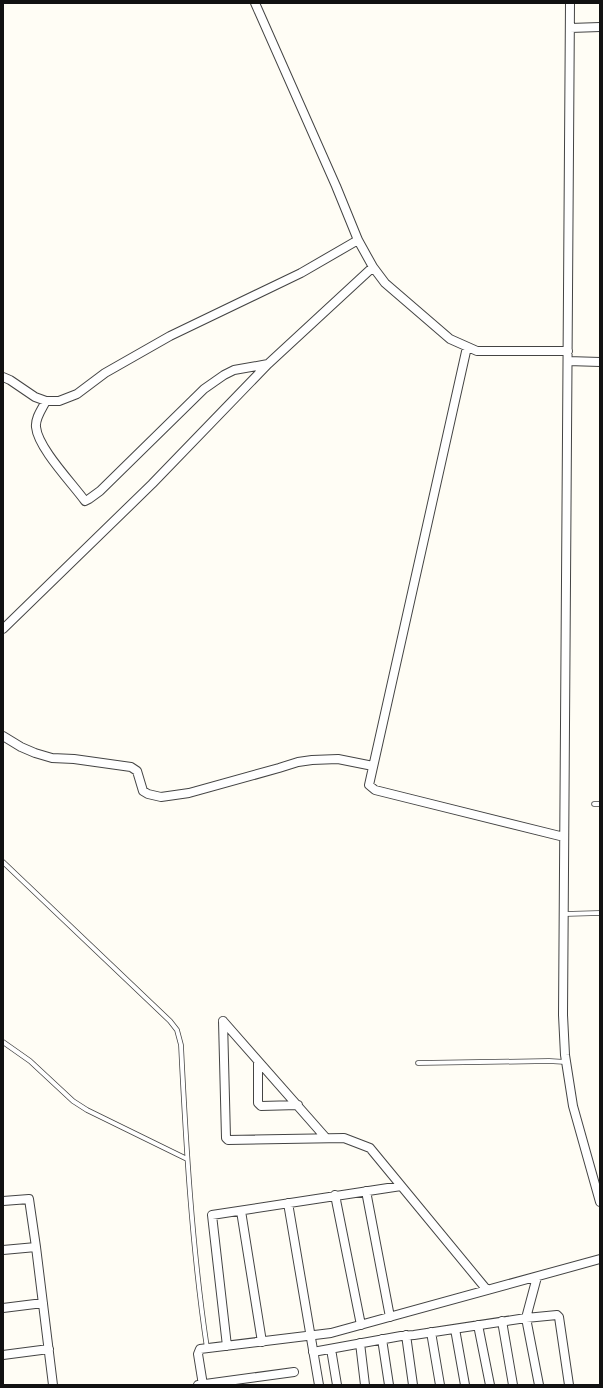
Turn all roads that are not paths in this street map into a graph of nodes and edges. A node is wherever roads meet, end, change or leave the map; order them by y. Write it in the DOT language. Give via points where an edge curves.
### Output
graph roads {
  1 [pos="255,3"];
  2 [pos="570,3"];
  3 [pos="600,27"];
  4 [pos="570,28"];
  5 [pos="358,240"];
  6 [pos="373,267"];
  7 [pos="467,347"];
  8 [pos="568,351"];
  9 [pos="568,361"];
  10 [pos="600,362"];
  11 [pos="268,364"];
  12 [pos="3,377"];
  13 [pos="46,401"];
  14 [pos="3,629"];
  15 [pos="3,736"];
  16 [pos="373,766"];
  17 [pos="594,804"];
  18 [pos="600,804"];
  19 [pos="564,837"];
  20 [pos="3,862"];
  21 [pos="600,913"];
  22 [pos="564,914"];
  23 [pos="3,1042"];
  24 [pos="258,1060"];
  25 [pos="566,1062"];
  26 [pos="418,1063"];
  27 [pos="298,1106"];
  28 [pos="326,1138"];
  29 [pos="186,1159"];
  30 [pos="401,1186"];
  31 [pos="366,1191"];
  32 [pos="334,1195"];
  33 [pos="3,1201"];
  34 [pos="600,1202"];
  35 [pos="288,1203"];
  36 [pos="241,1211"];
  37 [pos="36,1247"];
  38 [pos="3,1250"];
  39 [pos="600,1259"];
  40 [pos="537,1277"];
  41 [pos="487,1290"];
  42 [pos="43,1303"];
  43 [pos="3,1308"];
  44 [pos="390,1317"];
  45 [pos="526,1318"];
  46 [pos="502,1321"];
  47 [pos="361,1325"];
  48 [pos="478,1325"];
  49 [pos="455,1329"];
  50 [pos="430,1332"];
  51 [pos="311,1336"];
  52 [pos="406,1336"];
  53 [pos="382,1339"];
  54 [pos="262,1342"];
  55 [pos="360,1343"];
  56 [pos="227,1346"];
  57 [pos="207,1348"];
  58 [pos="49,1349"];
  59 [pos="332,1349"];
  60 [pos="313,1352"];
  61 [pos="3,1355"];
  62 [pos="294,1372"];
  63 [pos="53,1385"];
  64 [pos="197,1385"];
  65 [pos="203,1385"];
  66 [pos="319,1385"];
  67 [pos="337,1385"];
  68 [pos="365,1385"];
  69 [pos="389,1385"];
  70 [pos="413,1385"];
  71 [pos="440,1385"];
  72 [pos="465,1385"];
  73 [pos="490,1385"];
  74 [pos="513,1385"];
  75 [pos="538,1385"];
  76 [pos="569,1385"];
  1 -- 5 [label="street"];
  2 -- 4 [label="street"];
  3 -- 4 [label="street"];
  4 -- 8 [label="street"];
  5 -- 6 [label="street"];
  5 -- 13 [label="street" via="301,273 170,336 105,373 77,394 59,401"];
  6 -- 7 [label="street" via="385,283 450,339"];
  6 -- 11 [label="street"];
  7 -- 8 [label="street" via="477,351"];
  7 -- 16 [label="street"];
  8 -- 9 [label="street"];
  9 -- 10 [label="street"];
  9 -- 19 [label="street"];
  11 -- 13 [label="street" via="234,370 204,389 100,491 85,501 38,437 36,425"];
  11 -- 14 [label="street" via="152,484"];
  12 -- 13 [label="street"];
  15 -- 16 [label="street" via="21,747 52,758 74,758 132,768 136,771 144,791 161,797 190,793 298,762 338,759"];
  16 -- 19 [label="street" via="369,785 375,790"];
  17 -- 18 [label="lane"];
  19 -- 22 [label="street"];
  20 -- 29 [label="lane" via="177,1030 181,1045"];
  21 -- 22 [label="lane"];
  22 -- 25 [label="street" via="563,1015"];
  23 -- 29 [label="lane" via="30,1061 73,1101 87,1110"];
  24 -- 27 [label="street"];
  24 -- 27 [label="street" via="258,1103 261,1106"];
  24 -- 28 [label="street" via="223,1021 226,1138"];
  25 -- 26 [label="lane"];
  25 -- 34 [label="street" via="573,1106"];
  27 -- 28 [label="street"];
  28 -- 30 [label="street" via="344,1138 370,1148"];
  29 -- 57 [label="lane"];
  30 -- 31 [label="street"];
  30 -- 41 [label="street"];
  31 -- 32 [label="street"];
  31 -- 44 [label="street"];
  32 -- 35 [label="street"];
  32 -- 47 [label="street"];
  33 -- 37 [label="street" via="29,1198"];
  35 -- 36 [label="street"];
  35 -- 51 [label="street"];
  36 -- 54 [label="street"];
  36 -- 56 [label="street" via="212,1215"];
  37 -- 38 [label="street"];
  37 -- 42 [label="street"];
  39 -- 40 [label="street"];
  40 -- 41 [label="street"];
  40 -- 45 [label="street"];
  41 -- 44 [label="street"];
  42 -- 43 [label="street"];
  42 -- 58 [label="street"];
  44 -- 47 [label="street"];
  45 -- 46 [label="street"];
  45 -- 75 [label="street"];
  45 -- 76 [label="street" via="557,1315 559,1317"];
  46 -- 48 [label="street"];
  46 -- 74 [label="street"];
  47 -- 51 [label="street"];
  48 -- 49 [label="street"];
  48 -- 73 [label="street"];
  49 -- 50 [label="street"];
  49 -- 72 [label="street"];
  50 -- 52 [label="street"];
  50 -- 71 [label="street"];
  51 -- 54 [label="street"];
  51 -- 60 [label="street"];
  52 -- 53 [label="street"];
  52 -- 70 [label="street"];
  53 -- 55 [label="street"];
  53 -- 69 [label="street"];
  54 -- 56 [label="street"];
  55 -- 59 [label="street"];
  55 -- 68 [label="street"];
  56 -- 57 [label="street"];
  57 -- 65 [label="street" via="198,1352"];
  58 -- 61 [label="street"];
  58 -- 63 [label="street"];
  59 -- 60 [label="street"];
  59 -- 67 [label="street"];
  60 -- 66 [label="street"];
  62 -- 65 [label="street"];
  64 -- 65 [label="street"];
}
